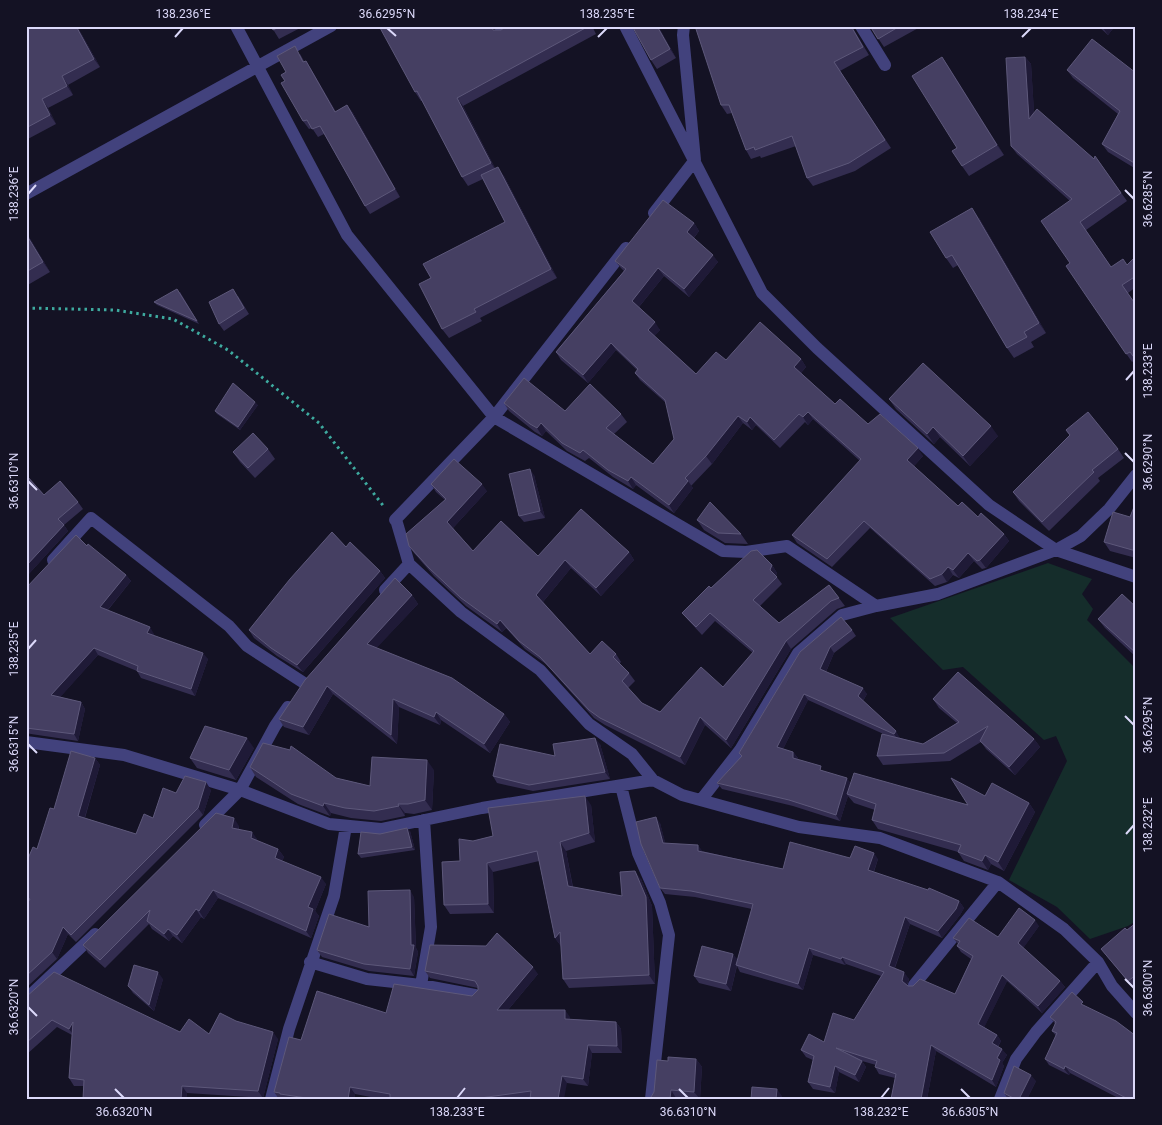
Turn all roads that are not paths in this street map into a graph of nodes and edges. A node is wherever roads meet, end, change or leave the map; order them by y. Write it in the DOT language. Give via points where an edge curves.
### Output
graph roads {
  1 [pos="236,26"];
  2 [pos="331,26"];
  3 [pos="500,26"];
  4 [pos="512,26"];
  5 [pos="625,26"];
  6 [pos="684,26"];
  7 [pos="861,26"];
  8 [pos="885,65"];
  9 [pos="257,66"];
  10 [pos="695,160"];
  11 [pos="26,194"];
  12 [pos="646,222"];
  13 [pos="634,238"];
  14 [pos="494,417"];
  15 [pos="1136,475"];
  16 [pos="1056,550"];
  17 [pos="409,564"];
  18 [pos="46,568"];
  19 [pos="1136,577"];
  20 [pos="378,598"];
  21 [pos="876,606"];
  22 [pos="26,742"];
  23 [pos="653,780"];
  24 [pos="621,786"];
  25 [pos="240,790"];
  26 [pos="701,800"];
  27 [pos="424,820"];
  28 [pos="346,826"];
  29 [pos="198,832"];
  30 [pos="998,882"];
  31 [pos="101,929"];
  32 [pos="310,962"];
  33 [pos="1098,962"];
  34 [pos="421,984"];
  35 [pos="914,986"];
  36 [pos="475,995"];
  37 [pos="26,999"];
  38 [pos="1135,1011"];
  39 [pos="271,1099"];
  40 [pos="651,1099"];
  41 [pos="1000,1099"];
  1 -- 9 [label="street"];
  2 -- 9 [label="street"];
  3 -- 4 [label="street" via="503,31"];
  5 -- 10 [label="street"];
  6 -- 10 [label="street"];
  7 -- 8 [label="street"];
  9 -- 11 [label="street"];
  9 -- 14 [label="street" via="347,235"];
  10 -- 12 [label="street"];
  10 -- 16 [label="street" via="762,293 817,348 989,505"];
  13 -- 14 [label="street"];
  14 -- 17 [label="street" via="396,522"];
  14 -- 21 [label="street" via="723,551 746,552 787,546"];
  15 -- 16 [label="street" via="1109,509 1081,536"];
  16 -- 19 [label="street"];
  16 -- 21 [label="street" via="938,594"];
  17 -- 20 [label="street"];
  17 -- 23 [label="street" via="461,612 540,670 589,724 632,754"];
  18 -- 25 [label="street" via="91,518 302,687 275,726"];
  21 -- 26 [label="street" via="842,615 798,654 740,750"];
  22 -- 25 [label="street" via="124,755"];
  23 -- 24 [label="street"];
  23 -- 26 [label="street" via="682,795"];
  24 -- 27 [label="street"];
  24 -- 40 [label="street" via="638,853 660,903 669,936"];
  25 -- 28 [label="street" via="329,824"];
  25 -- 29 [label="street"];
  26 -- 30 [label="street" via="798,827 880,838"];
  27 -- 28 [label="street" via="381,829"];
  27 -- 34 [label="street" via="430,927"];
  28 -- 32 [label="street" via="334,896"];
  30 -- 33 [label="street" via="1064,929"];
  30 -- 35 [label="street"];
  31 -- 37 [label="street"];
  32 -- 34 [label="street" via="367,979"];
  32 -- 39 [label="street"];
  33 -- 38 [label="street" via="1112,986"];
  33 -- 41 [label="street" via="1016,1059"];
  34 -- 36 [label="street"];
}
